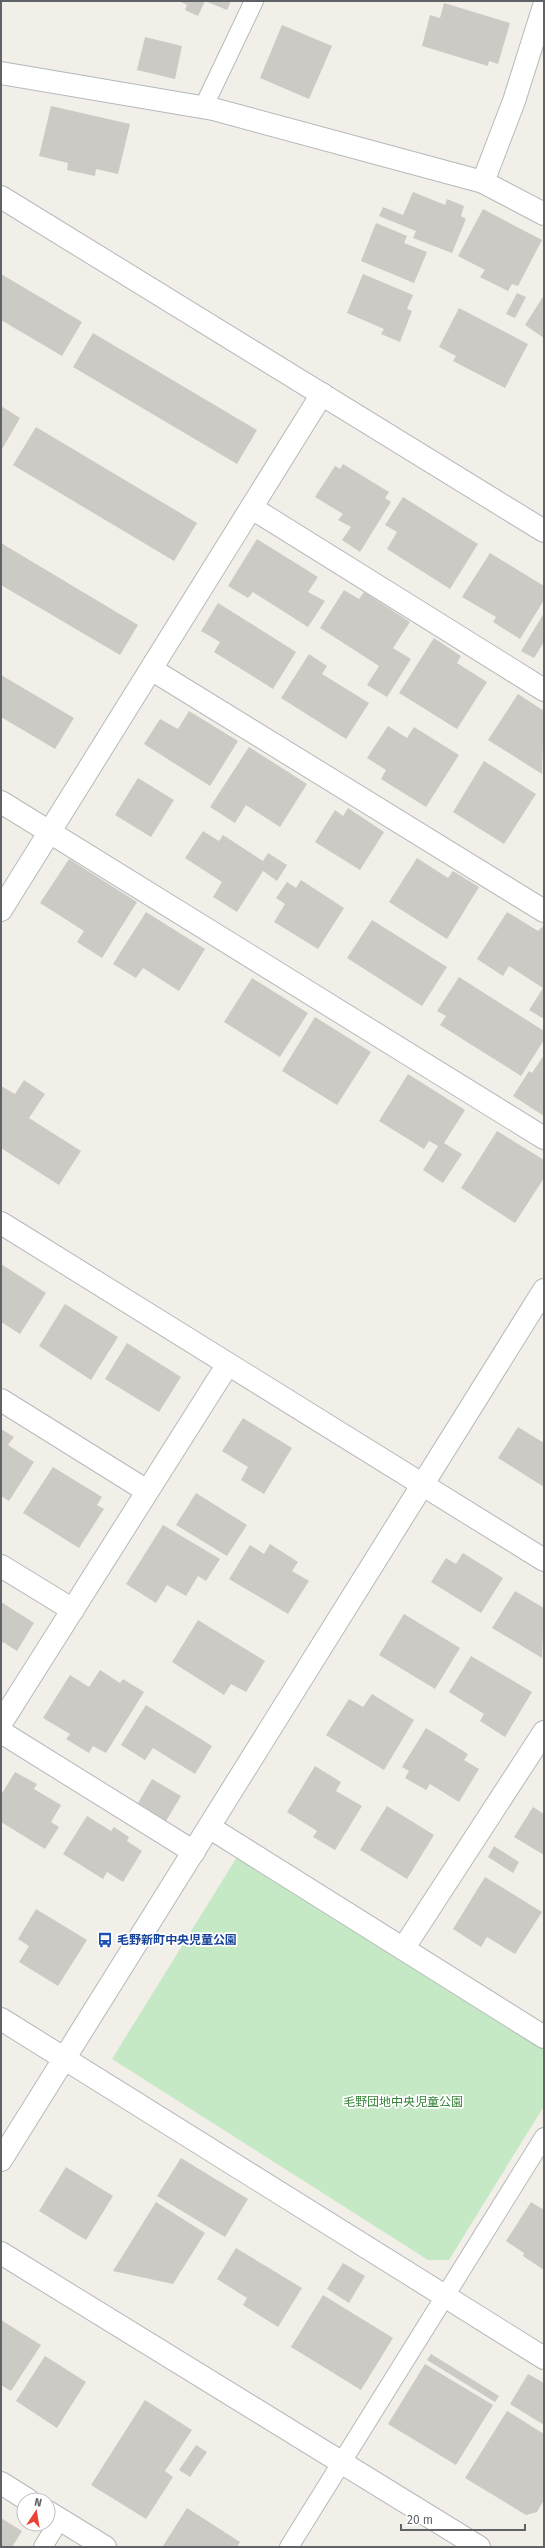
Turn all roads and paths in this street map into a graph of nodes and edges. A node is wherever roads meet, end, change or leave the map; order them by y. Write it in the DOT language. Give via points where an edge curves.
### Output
graph roads {
  1 [pos="254,1"];
  2 [pos="544,6"];
  3 [pos="1,73"];
  4 [pos="203,108"];
  5 [pos="483,182"];
  6 [pos="1,197"];
  7 [pos="544,214"];
  8 [pos="322,394"];
  9 [pos="252,508"];
  10 [pos="544,531"];
  11 [pos="151,669"];
  12 [pos="544,690"];
  13 [pos="1,802"];
  14 [pos="50,832"];
  15 [pos="1,910"];
  16 [pos="544,911"];
  17 [pos="544,1138"];
  18 [pos="1,1223"];
  19 [pos="544,1290"];
  20 [pos="228,1364"];
  21 [pos="1,1400"];
  22 [pos="423,1485"];
  23 [pos="148,1491"];
  24 [pos="544,1560"];
  25 [pos="1,1566"];
  26 [pos="72,1610"];
  27 [pos="1,1723"];
  28 [pos="1,1732"];
  29 [pos="544,1732"];
  30 [pos="209,1827"];
  31 [pos="194,1852"];
  32 [pos="402,1949"];
  33 [pos="1,2019"];
  34 [pos="544,2037"];
  35 [pos="64,2059"];
  36 [pos="544,2137"];
  37 [pos="1,2160"];
  38 [pos="1,2253"];
  39 [pos="445,2297"];
  40 [pos="544,2358"];
  41 [pos="342,2463"];
  42 [pos="1,2483"];
  43 [pos="16,2492"];
  44 [pos="56,2517"];
  45 [pos="48,2532"];
  46 [pos="43,2547"];
  47 [pos="105,2547"];
  48 [pos="289,2547"];
  49 [pos="479,2547"];
  1 -- 4 [label="lane"];
  2 -- 5 [label="street" via="514,101"];
  3 -- 4 [label="street"];
  4 -- 5 [label="street"];
  5 -- 7 [label="street"];
  6 -- 8 [label="street"];
  8 -- 9 [label="street"];
  8 -- 10 [label="street"];
  9 -- 11 [label="street"];
  9 -- 12 [label="street"];
  11 -- 14 [label="street"];
  11 -- 16 [label="street"];
  13 -- 14 [label="street"];
  14 -- 15 [label="street"];
  14 -- 17 [label="street"];
  18 -- 20 [label="street"];
  19 -- 22 [label="street"];
  20 -- 22 [label="street"];
  20 -- 23 [label="street"];
  21 -- 23 [label="street"];
  22 -- 24 [label="street"];
  22 -- 30 [label="street"];
  23 -- 26 [label="street"];
  25 -- 26 [label="street"];
  26 -- 27 [label="street"];
  28 -- 31 [label="street"];
  29 -- 32 [label="street"];
  30 -- 31 [label="street"];
  30 -- 32 [label="street"];
  31 -- 35 [label="street"];
  32 -- 34 [label="street"];
  33 -- 35 [label="street"];
  35 -- 37 [label="street"];
  35 -- 39 [label="street"];
  36 -- 39 [label="lane"];
  38 -- 41 [label="street"];
  39 -- 40 [label="street"];
  39 -- 41 [label="lane"];
  41 -- 48 [label="lane"];
  41 -- 49 [label="street"];
  42 -- 43 [label="street"];
  44 -- 47 [label="street"];
  45 -- 46 [label="lane"];
}
